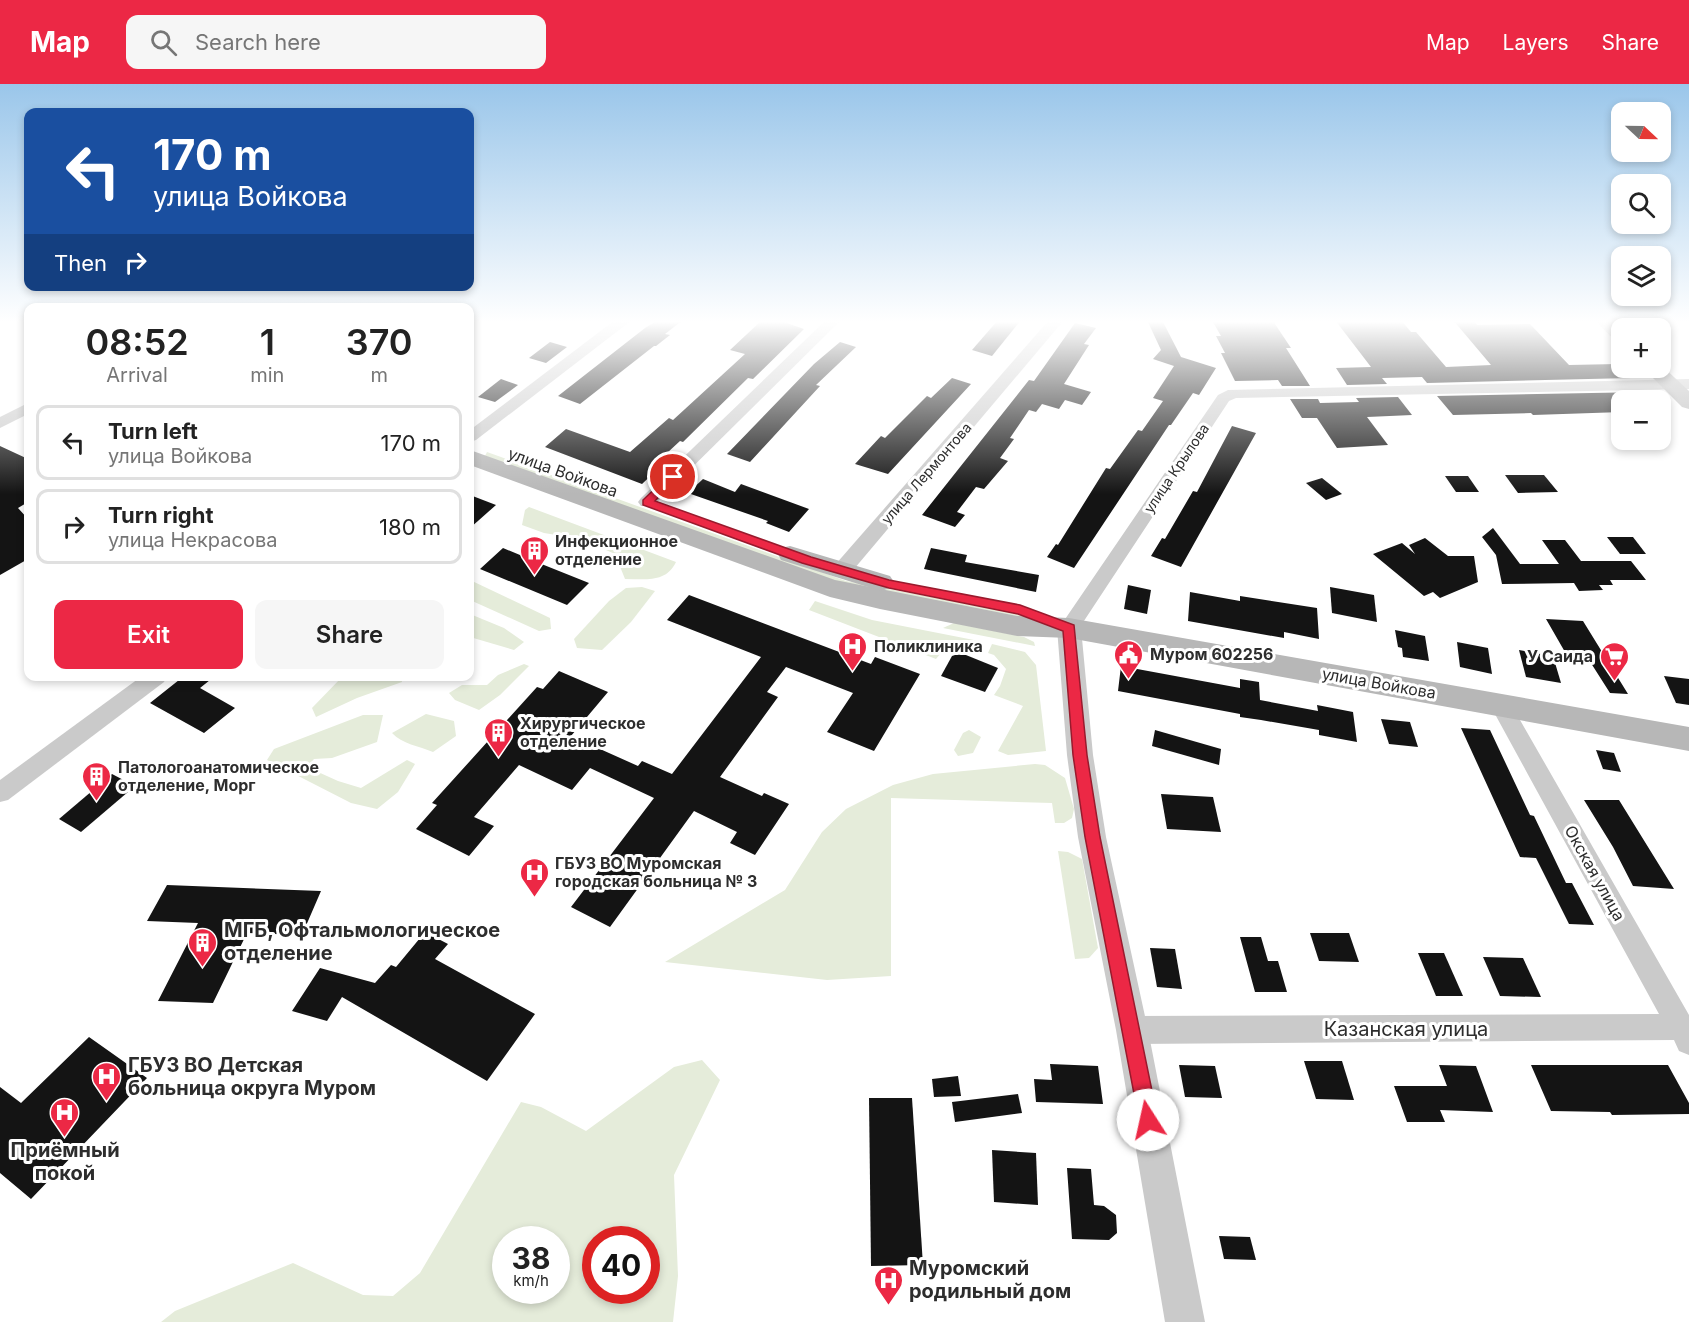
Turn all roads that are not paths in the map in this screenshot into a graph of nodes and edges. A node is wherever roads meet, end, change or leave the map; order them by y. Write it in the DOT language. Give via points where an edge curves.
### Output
graph roads {
  1 [pos="548,378"];
  2 [pos="775,378"];
  3 [pos="1007,378"];
  4 [pos="1679,384"];
  5 [pos="1689,403"];
  6 [pos="24,410"];
  7 [pos="0,423"];
  8 [pos="474,434"];
  9 [pos="474,438"];
  10 [pos="474,458"];
  11 [pos="647,502"];
  12 [pos="842,570"];
  13 [pos="1069,628"];
  14 [pos="150,681"];
  15 [pos="1502,705"];
  16 [pos="1689,739"];
  17 [pos="0,793"];
  18 [pos="1132,1030"];
  19 [pos="1685,1034"];
  20 [pos="1185,1322"];
  1 -- 8 [label="street"];
  2 -- 11 [label="street"];
  3 -- 12 [label="street, улица Лермонтова"];
  4 -- 5 [label="main road"];
  4 -- 13 [label="street, улица Крылова" via="1233,393 1223,398"];
  6 -- 7 [label="street"];
  9 -- 11 [label="main road, улица Войкова"];
  10 -- 13 [label="main road, улица Войкова" via="830,588 1017,626"];
  11 -- 12 [label="main road, улица Войкова"];
  12 -- 13 [label="main road, улица Войкова" via="889,584 1020,609"];
  13 -- 15 [label="main road, улица Войкова"];
  13 -- 18 [label="street" via="1092,837"];
  14 -- 17 [label="street"];
  15 -- 16 [label="main road, улица Войкова"];
  15 -- 19 [label="street, Окская улица"];
  18 -- 19 [label="street, Казанская улица"];
  18 -- 20 [label="street"];
}
